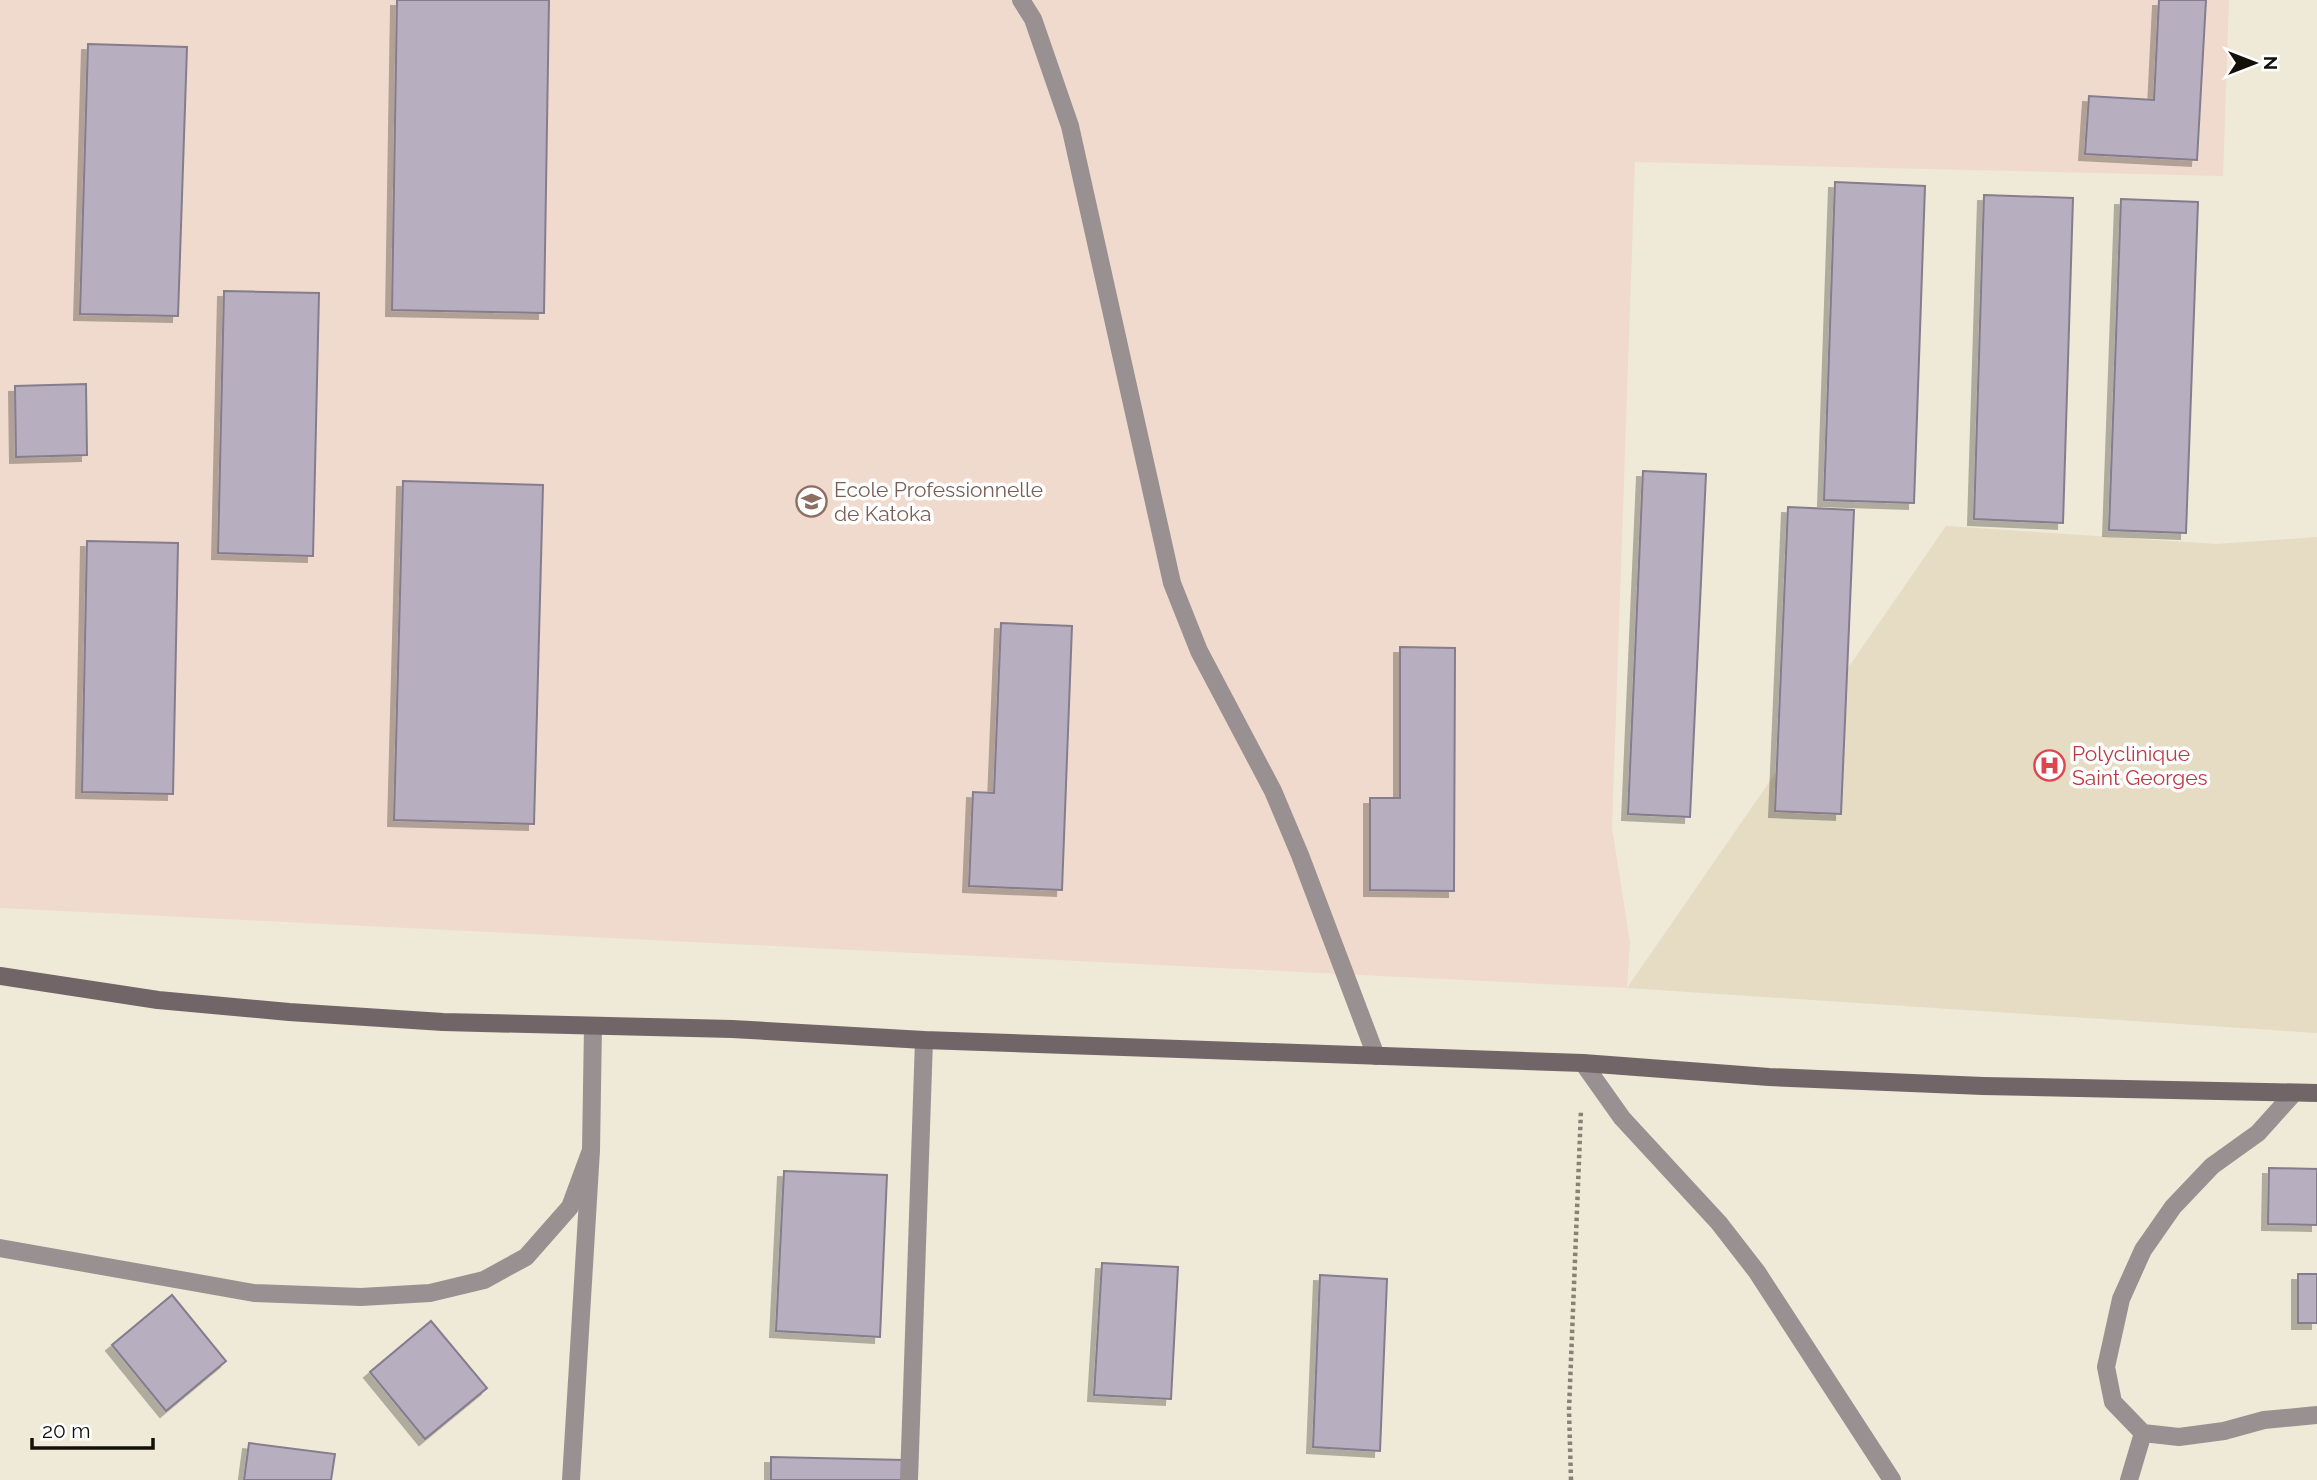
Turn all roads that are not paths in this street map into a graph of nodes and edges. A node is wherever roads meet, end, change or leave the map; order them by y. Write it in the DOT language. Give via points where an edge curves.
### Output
graph roads {
  1 [pos="1021,0"];
  2 [pos="0,976"];
  3 [pos="593,1026"];
  4 [pos="924,1040"];
  5 [pos="1376,1056"];
  6 [pos="1583,1063"];
  7 [pos="2294,1093"];
  8 [pos="2317,1093"];
  9 [pos="592,1150"];
  10 [pos="0,1248"];
  11 [pos="2317,1415"];
  12 [pos="2143,1433"];
  13 [pos="572,1480"];
  14 [pos="909,1480"];
  15 [pos="1892,1480"];
  16 [pos="2129,1480"];
  1 -- 5 [label="street" via="1033,19 1070,127 1172,583 1199,651 1273,790"];
  2 -- 3 [label="street" via="159,1000 289,1012"];
  3 -- 4 [label="street"];
  3 -- 9 [label="street"];
  4 -- 5 [label="street"];
  4 -- 14 [label="street"];
  5 -- 6 [label="street"];
  6 -- 7 [label="street" via="1970,1086"];
  6 -- 15 [label="street" via="1622,1118 1719,1223 1757,1272"];
  7 -- 8 [label="street"];
  7 -- 12 [label="street" via="2258,1133 2212,1166 2173,1207 2143,1250 2126,1287 2106,1367 2113,1402"];
  9 -- 10 [label="street" via="570,1207 526,1257 484,1280 430,1293 361,1297 254,1293"];
  9 -- 13 [label="street"];
  11 -- 12 [label="street" via="2179,1437"];
  12 -- 16 [label="street"];
}
